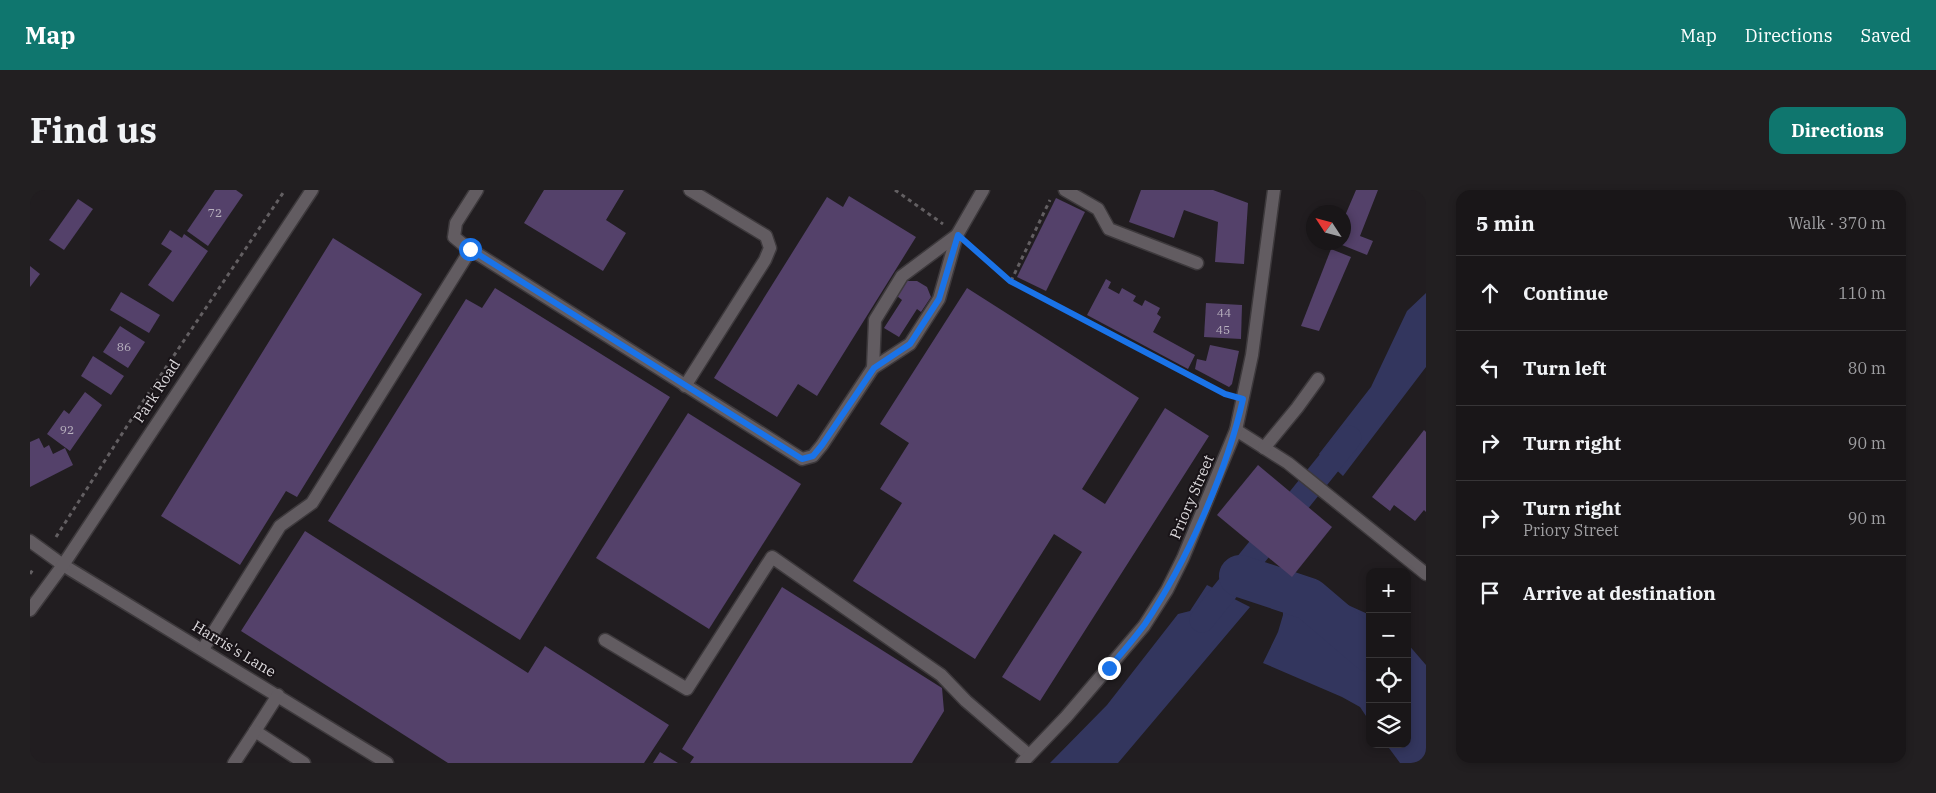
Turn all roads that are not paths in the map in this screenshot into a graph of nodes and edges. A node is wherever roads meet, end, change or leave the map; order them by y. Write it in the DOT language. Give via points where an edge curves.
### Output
graph roads {
  1 [pos="312,190"];
  2 [pos="477,190"];
  3 [pos="690,190"];
  4 [pos="983,190"];
  5 [pos="1065,190"];
  6 [pos="1274,190"];
  7 [pos="958,235"];
  8 [pos="470,249"];
  9 [pos="1197,263"];
  10 [pos="874,368"];
  11 [pos="1318,379"];
  12 [pos="685,386"];
  13 [pos="1236,430"];
  14 [pos="1264,448"];
  15 [pos="30,541"];
  16 [pos="64,565"];
  17 [pos="1426,574"];
  18 [pos="30,610"];
  19 [pos="605,640"];
  20 [pos="203,649"];
  21 [pos="278,695"];
  22 [pos="255,731"];
  23 [pos="1026,759"];
  24 [pos="234,763"];
  25 [pos="304,763"];
  26 [pos="387,763"];
  1 -- 16 [label="street, Park Road"];
  2 -- 8 [label="street" via="456,223 454,237"];
  3 -- 12 [label="street" via="766,236 770,248"];
  4 -- 7 [label="street"];
  5 -- 9 [label="street" via="1098,209 1109,229"];
  6 -- 13 [label="street, Priory Street" via="1252,355"];
  7 -- 10 [label="street" via="939,299 910,344"];
  7 -- 10 [label="street" via="902,276 875,320"];
  8 -- 12 [label="street"];
  8 -- 20 [label="street" via="312,503 280,526"];
  10 -- 12 [label="street" via="822,445 813,456 802,459"];
  11 -- 14 [label="street"];
  13 -- 14 [label="street"];
  13 -- 23 [label="street, Priory Street" via="1167,590 1144,626 1109,668"];
  14 -- 17 [label="street" via="1288,463"];
  15 -- 16 [label="street, Harris's Lane"];
  16 -- 18 [label="street, Park Road"];
  16 -- 20 [label="street, Harris's Lane"];
  19 -- 23 [label="street" via="687,689 772,557 941,675"];
  20 -- 21 [label="street, Harris's Lane"];
  21 -- 22 [label="street"];
  21 -- 26 [label="street, Harris's Lane"];
  22 -- 24 [label="street"];
  22 -- 25 [label="street"];
}
